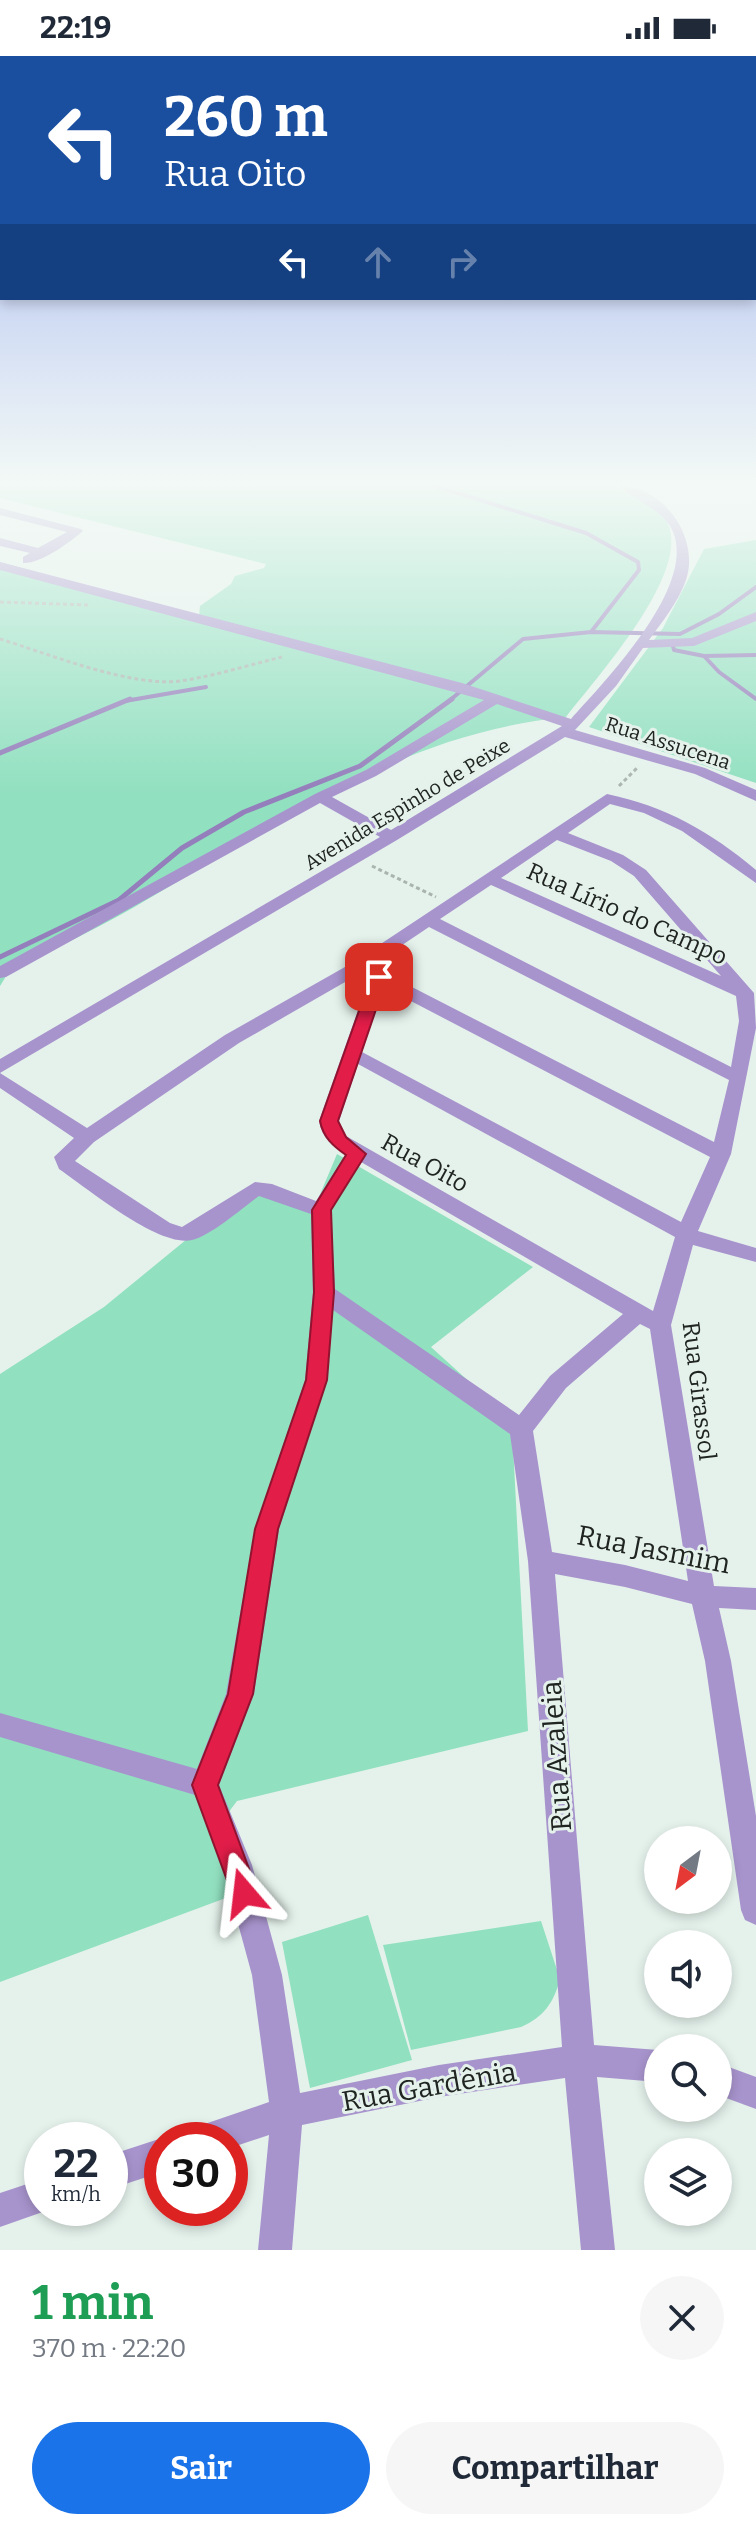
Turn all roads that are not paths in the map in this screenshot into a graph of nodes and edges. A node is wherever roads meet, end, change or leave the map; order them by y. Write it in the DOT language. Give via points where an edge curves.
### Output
graph roads {
  1 [pos="85,588"];
  2 [pos="676,588"];
  3 [pos="756,616"];
  4 [pos="639,644"];
  5 [pos="497,698"];
  6 [pos="570,729"];
  7 [pos="756,796"];
  8 [pos="320,797"];
  9 [pos="557,834"];
  10 [pos="391,837"];
  11 [pos="489,878"];
  12 [pos="756,878"];
  13 [pos="430,921"];
  14 [pos="358,967"];
  15 [pos="0,973"];
  16 [pos="379,977"];
  17 [pos="745,993"];
  18 [pos="351,1053"];
  19 [pos="2,1066"];
  20 [pos="739,1078"];
  21 [pos="87,1137"];
  22 [pos="356,1154"];
  23 [pos="721,1154"];
  24 [pos="321,1210"];
  25 [pos="686,1234"];
  26 [pos="756,1255"];
  27 [pos="324,1292"];
  28 [pos="650,1318"];
  29 [pos="521,1429"];
  30 [pos="541,1561"];
  31 [pos="703,1596"];
  32 [pos="756,1599"];
  33 [pos="0,1725"];
  34 [pos="205,1785"];
  35 [pos="756,1910"];
  36 [pos="579,2060"];
  37 [pos="644,2065"];
  38 [pos="732,2084"];
  39 [pos="756,2093"];
  40 [pos="287,2112"];
  41 [pos="248,2125"];
  42 [pos="24,2202"];
  43 [pos="0,2210"];
  44 [pos="275,2250"];
  45 [pos="598,2250"];
  1 -- 5 [label="street, Rua Assucena"];
  2 -- 4 [label="street, Avenida Espinho de Peixe"];
  3 -- 4 [label="street" via="694,642"];
  4 -- 6 [label="street, Avenida Espinho de Peixe"];
  5 -- 6 [label="street, Rua Assucena"];
  5 -- 8 [label="street"];
  6 -- 7 [label="street, Rua Assucena" via="700,771"];
  6 -- 10 [label="street, Avenida Espinho de Peixe"];
  8 -- 10 [label="street"];
  8 -- 15 [label="street"];
  9 -- 11 [label="street"];
  9 -- 12 [label="street" via="599,804 639,805 689,826"];
  9 -- 17 [label="street" via="640,873"];
  10 -- 19 [label="street, Avenida Espinho de Peixe"];
  11 -- 13 [label="street"];
  11 -- 17 [label="street, Rua Lírio do Campo"];
  13 -- 14 [label="street"];
  13 -- 20 [label="street"];
  14 -- 16 [label="street"];
  14 -- 21 [label="street" via="232,1039"];
  16 -- 18 [label="street, Rua Oito"];
  16 -- 23 [label="street"];
  17 -- 20 [label="street, Rua Girassol" via="748,1021"];
  18 -- 22 [label="street, Rua Oito" via="329,1121 339,1141"];
  18 -- 25 [label="street"];
  19 -- 21 [label="street"];
  20 -- 23 [label="street, Rua Girassol"];
  21 -- 24 [label="street" via="68,1151 66,1164 163,1228 181,1234 198,1229 255,1189"];
  22 -- 24 [label="street"];
  22 -- 28 [label="street, Rua Oito"];
  23 -- 25 [label="street, Rua Girassol"];
  24 -- 27 [label="street"];
  25 -- 26 [label="street"];
  25 -- 28 [label="street, Rua Girassol"];
  27 -- 29 [label="street"];
  27 -- 34 [label="street" via="316,1380 267,1529 240,1694"];
  28 -- 29 [label="street" via="558,1382"];
  28 -- 31 [label="street, Rua Girassol"];
  29 -- 30 [label="street, Rua Azaleia"];
  30 -- 31 [label="street, Rua Jasmim"];
  30 -- 36 [label="street, Rua Azaleia"];
  31 -- 32 [label="street, Rua Jasmim"];
  31 -- 35 [label="street, Rua Girassol"];
  33 -- 34 [label="street"];
  34 -- 40 [label="street" via="237,1865 267,1975"];
  36 -- 37 [label="street, Rua Gardênia"];
  36 -- 40 [label="street, Rua Gardênia"];
  36 -- 45 [label="street, Rua Azaleia"];
  38 -- 39 [label="street"];
  40 -- 41 [label="street, Rua Gardênia"];
  40 -- 44 [label="street"];
  42 -- 43 [label="street"];
}
